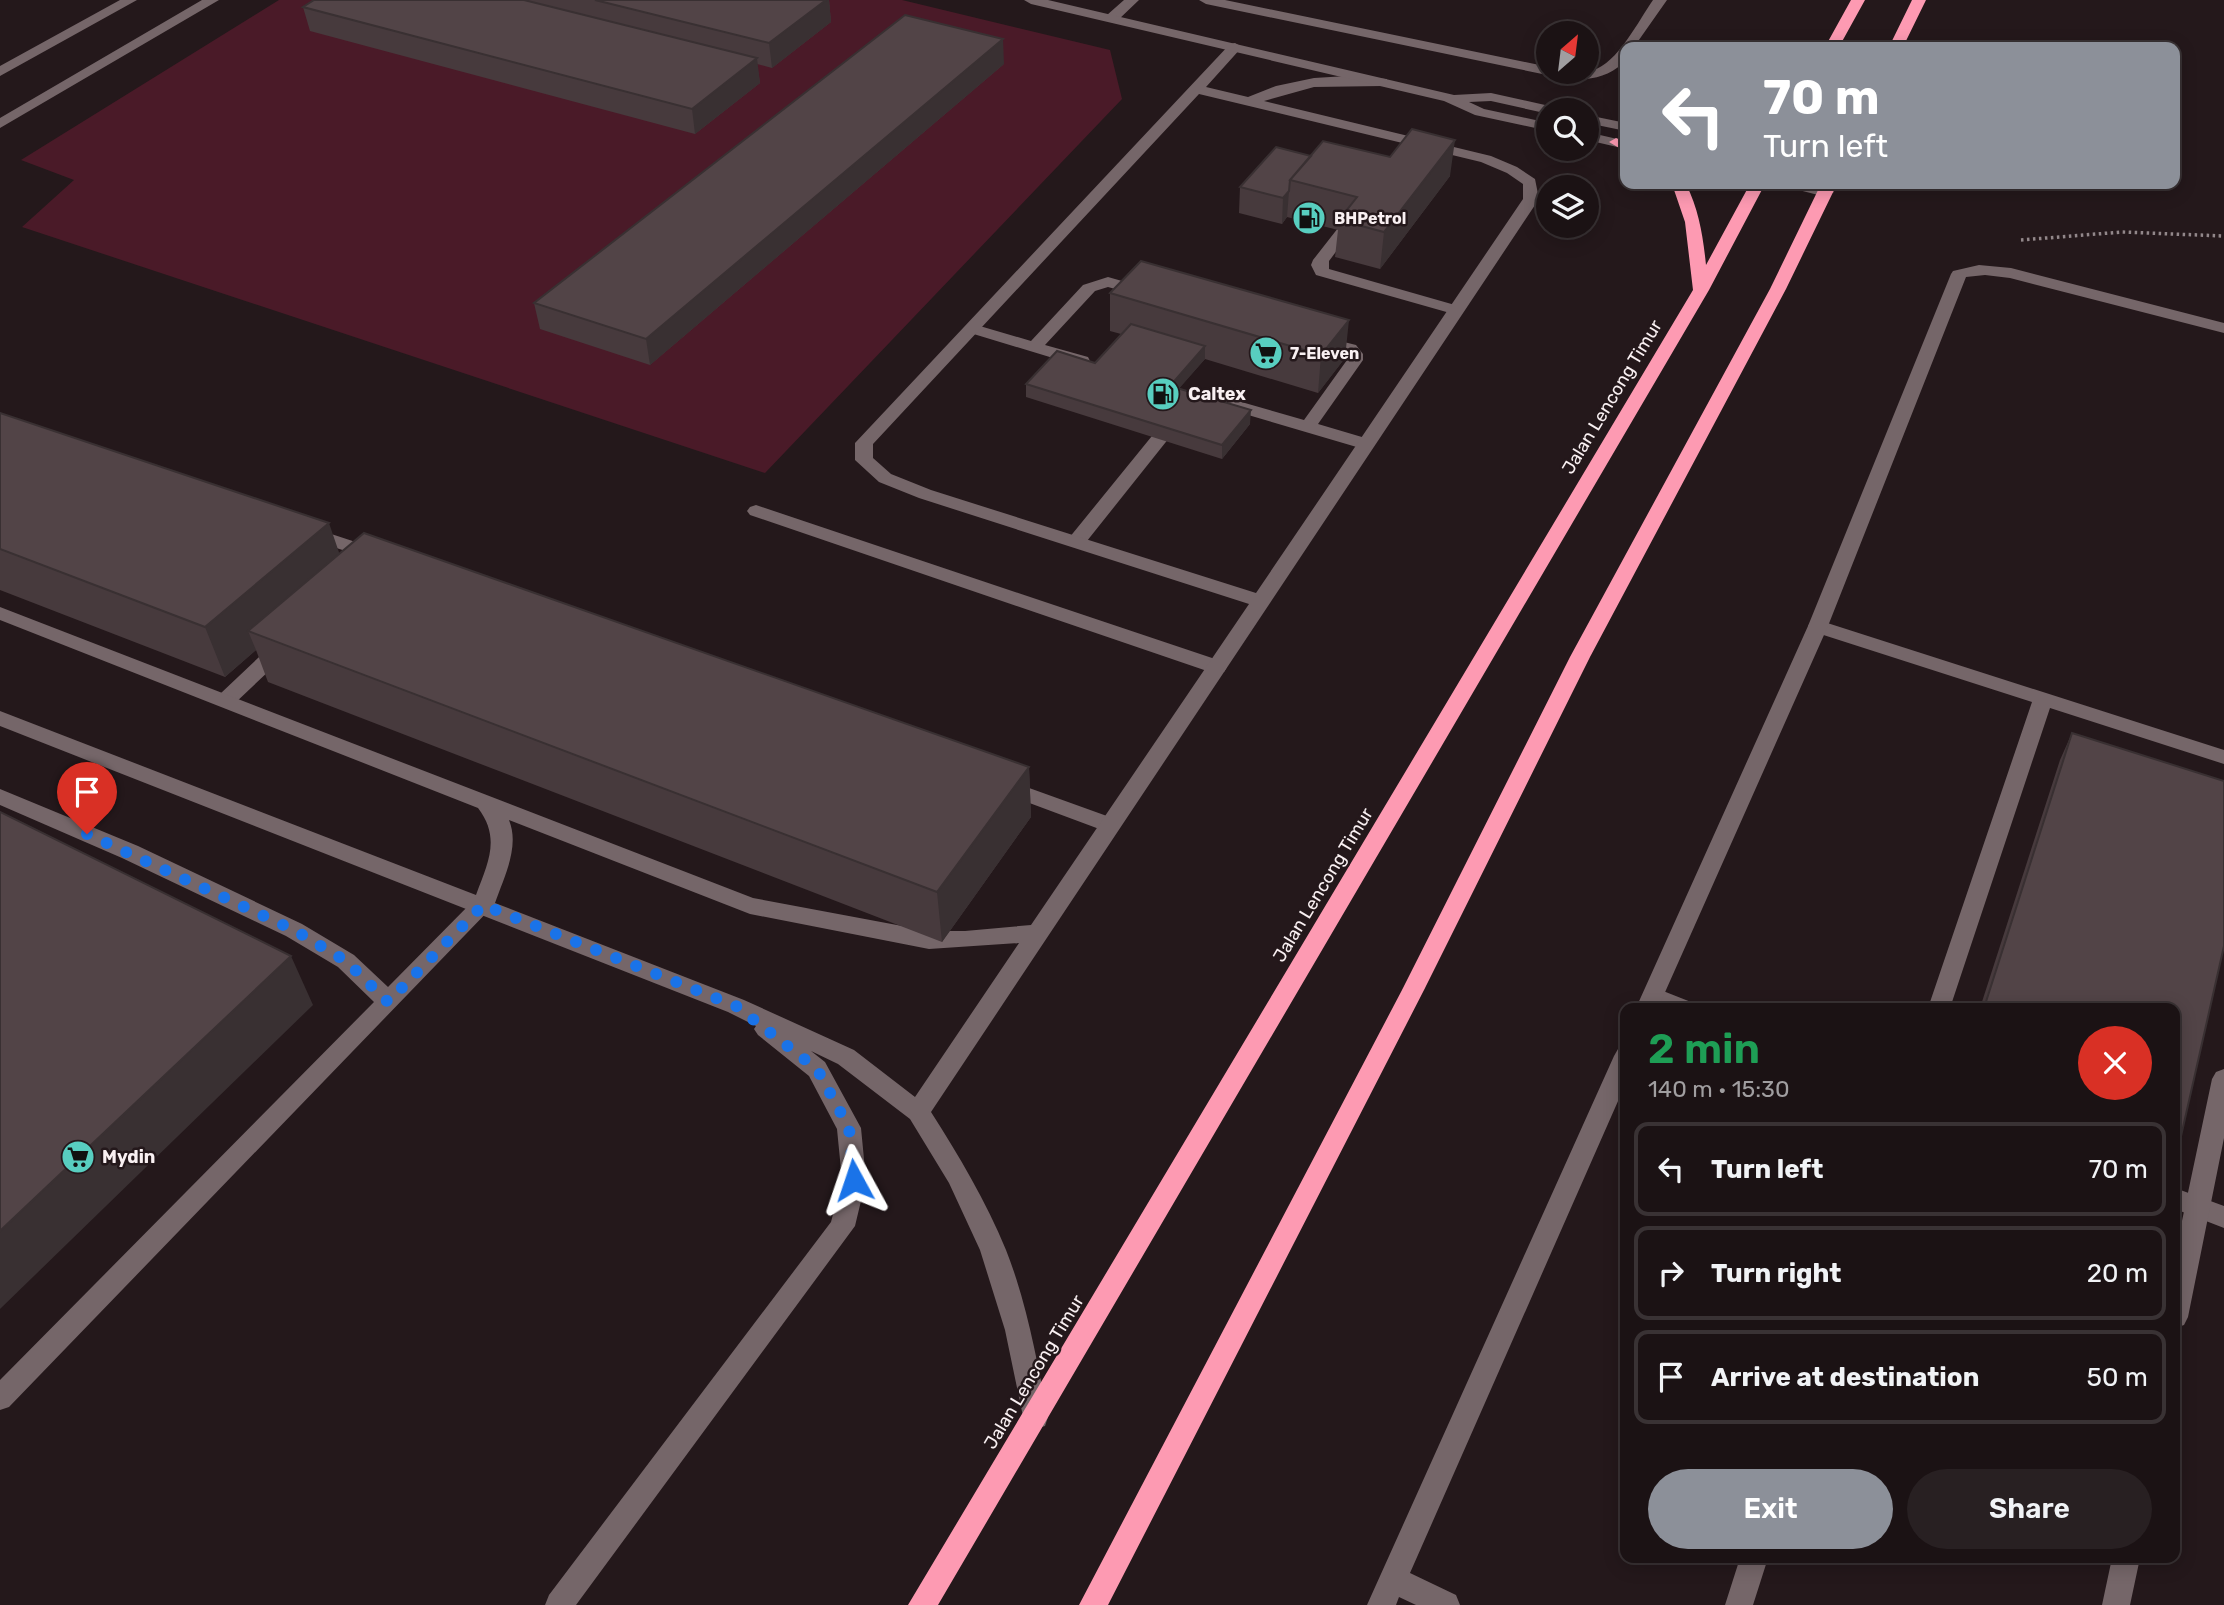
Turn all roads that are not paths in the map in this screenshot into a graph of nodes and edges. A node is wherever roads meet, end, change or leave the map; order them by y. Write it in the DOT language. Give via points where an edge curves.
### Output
graph roads {
  1 [pos="130,0"];
  2 [pos="212,0"];
  3 [pos="1031,0"];
  4 [pos="1132,0"];
  5 [pos="1206,0"];
  6 [pos="1660,0"];
  7 [pos="1858,0"];
  8 [pos="1919,0"];
  9 [pos="1112,18"];
  10 [pos="1631,42"];
  11 [pos="1835,42"];
  12 [pos="1898,42"];
  13 [pos="1235,47"];
  14 [pos="1620,58"];
  15 [pos="1536,68"];
  16 [pos="0,72"];
  17 [pos="1600,73"];
  18 [pos="1387,83"];
  19 [pos="1197,89"];
  20 [pos="1449,98"];
  21 [pos="1249,102"];
  22 [pos="1536,107"];
  23 [pos="1599,121"];
  24 [pos="0,124"];
  25 [pos="1536,124"];
  26 [pos="1620,126"];
  27 [pos="1599,139"];
  28 [pos="1620,144"];
  29 [pos="1682,189"];
  30 [pos="1754,189"];
  31 [pos="1828,189"];
  32 [pos="1363,206"];
  33 [pos="1702,290"];
  34 [pos="1161,297"];
  35 [pos="1456,310"];
  36 [pos="2224,328"];
  37 [pos="973,329"];
  38 [pos="1309,338"];
  39 [pos="1034,346"];
  40 [pos="1096,365"];
  41 [pos="1308,427"];
  42 [pos="1366,444"];
  43 [pos="756,511"];
  44 [pos="286,525"];
  45 [pos="1076,542"];
  46 [pos="356,575"];
  47 [pos="1261,601"];
  48 [pos="0,613"];
  49 [pos="1818,626"];
  50 [pos="297,632"];
  51 [pos="1217,667"];
  52 [pos="227,699"];
  53 [pos="2043,699"];
  54 [pos="0,718"];
  55 [pos="2224,757"];
  56 [pos="992,782"];
  57 [pos="0,797"];
  58 [pos="484,801"];
  59 [pos="1110,825"];
  60 [pos="483,905"];
  61 [pos="1038,933"];
  62 [pos="388,1002"];
  63 [pos="1650,1002"];
  64 [pos="1941,1003"];
  65 [pos="736,1006"];
  66 [pos="1620,1069"];
  67 [pos="2224,1079"];
  68 [pos="918,1112"];
  69 [pos="2187,1203"];
  70 [pos="2224,1217"];
  71 [pos="2180,1270"];
  72 [pos="0,1398"];
  73 [pos="1035,1417"];
  74 [pos="1753,1563"];
  75 [pos="2125,1563"];
  76 [pos="1393,1578"];
  77 [pos="559,1605"];
  78 [pos="922,1605"];
  79 [pos="1093,1605"];
  80 [pos="1381,1605"];
  81 [pos="1446,1605"];
  82 [pos="1738,1605"];
  83 [pos="2116,1605"];
  1 -- 16 [label="street"];
  2 -- 24 [label="street"];
  3 -- 9 [label="street"];
  4 -- 9 [label="street"];
  5 -- 15 [label="street"];
  6 -- 10 [label="street"];
  7 -- 11 [label="highway"];
  8 -- 12 [label="highway"];
  9 -- 13 [label="street"];
  13 -- 18 [label="street"];
  13 -- 19 [label="street"];
  14 -- 17 [label="street"];
  18 -- 20 [label="street"];
  18 -- 21 [label="street" via="1307,83"];
  19 -- 21 [label="street"];
  19 -- 37 [label="street"];
  20 -- 22 [label="street" via="1491,97"];
  20 -- 25 [label="street" via="1480,112"];
  21 -- 35 [label="street" via="1408,146 1486,159 1530,182 1531,199"];
  23 -- 26 [label="street"];
  27 -- 28 [label="street"];
  29 -- 33 [label="highway"];
  30 -- 33 [label="highway, Jalan Lencong Timur"];
  31 -- 79 [label="highway" via="1580,657 1413,990"];
  32 -- 35 [label="street" via="1321,260 1322,272"];
  33 -- 73 [label="highway, Jalan Lencong Timur"];
  34 -- 39 [label="street" via="1108,282 1099,284 1089,288"];
  35 -- 42 [label="street"];
  36 -- 49 [label="street" via="2011,273 1970,270 1959,274"];
  37 -- 39 [label="street"];
  37 -- 45 [label="street" via="864,443 864,460 885,478 925,494"];
  38 -- 41 [label="street" via="1350,349 1355,360"];
  39 -- 40 [label="street"];
  41 -- 42 [label="street"];
  41 -- 45 [label="street" via="1191,399"];
  42 -- 47 [label="street"];
  43 -- 51 [label="street"];
  44 -- 46 [label="street" via="383,558"];
  45 -- 47 [label="street"];
  47 -- 51 [label="street"];
  48 -- 52 [label="street"];
  49 -- 53 [label="street"];
  49 -- 63 [label="street"];
  50 -- 52 [label="street"];
  51 -- 59 [label="street"];
  52 -- 58 [label="street"];
  53 -- 55 [label="street"];
  53 -- 64 [label="street"];
  54 -- 60 [label="street"];
  56 -- 59 [label="street"];
  57 -- 62 [label="street" via="294,930 346,961"];
  58 -- 60 [label="street" via="500,825 500,843"];
  58 -- 61 [label="street" via="750,906 929,940"];
  59 -- 61 [label="street"];
  60 -- 62 [label="street"];
  60 -- 65 [label="street"];
  61 -- 68 [label="street"];
  62 -- 72 [label="street"];
  65 -- 68 [label="street" via="846,1057"];
  65 -- 77 [label="street" via="817,1069 849,1128 854,1180 842,1226"];
  66 -- 76 [label="street"];
  67 -- 69 [label="street"];
  68 -- 73 [label="street" via="959,1177 993,1250 1018,1330"];
  69 -- 70 [label="street"];
  69 -- 71 [label="street"];
  73 -- 78 [label="highway, Jalan Lencong Timur"];
  74 -- 82 [label="street"];
  75 -- 83 [label="street"];
  76 -- 80 [label="street"];
  76 -- 81 [label="street"];
}
